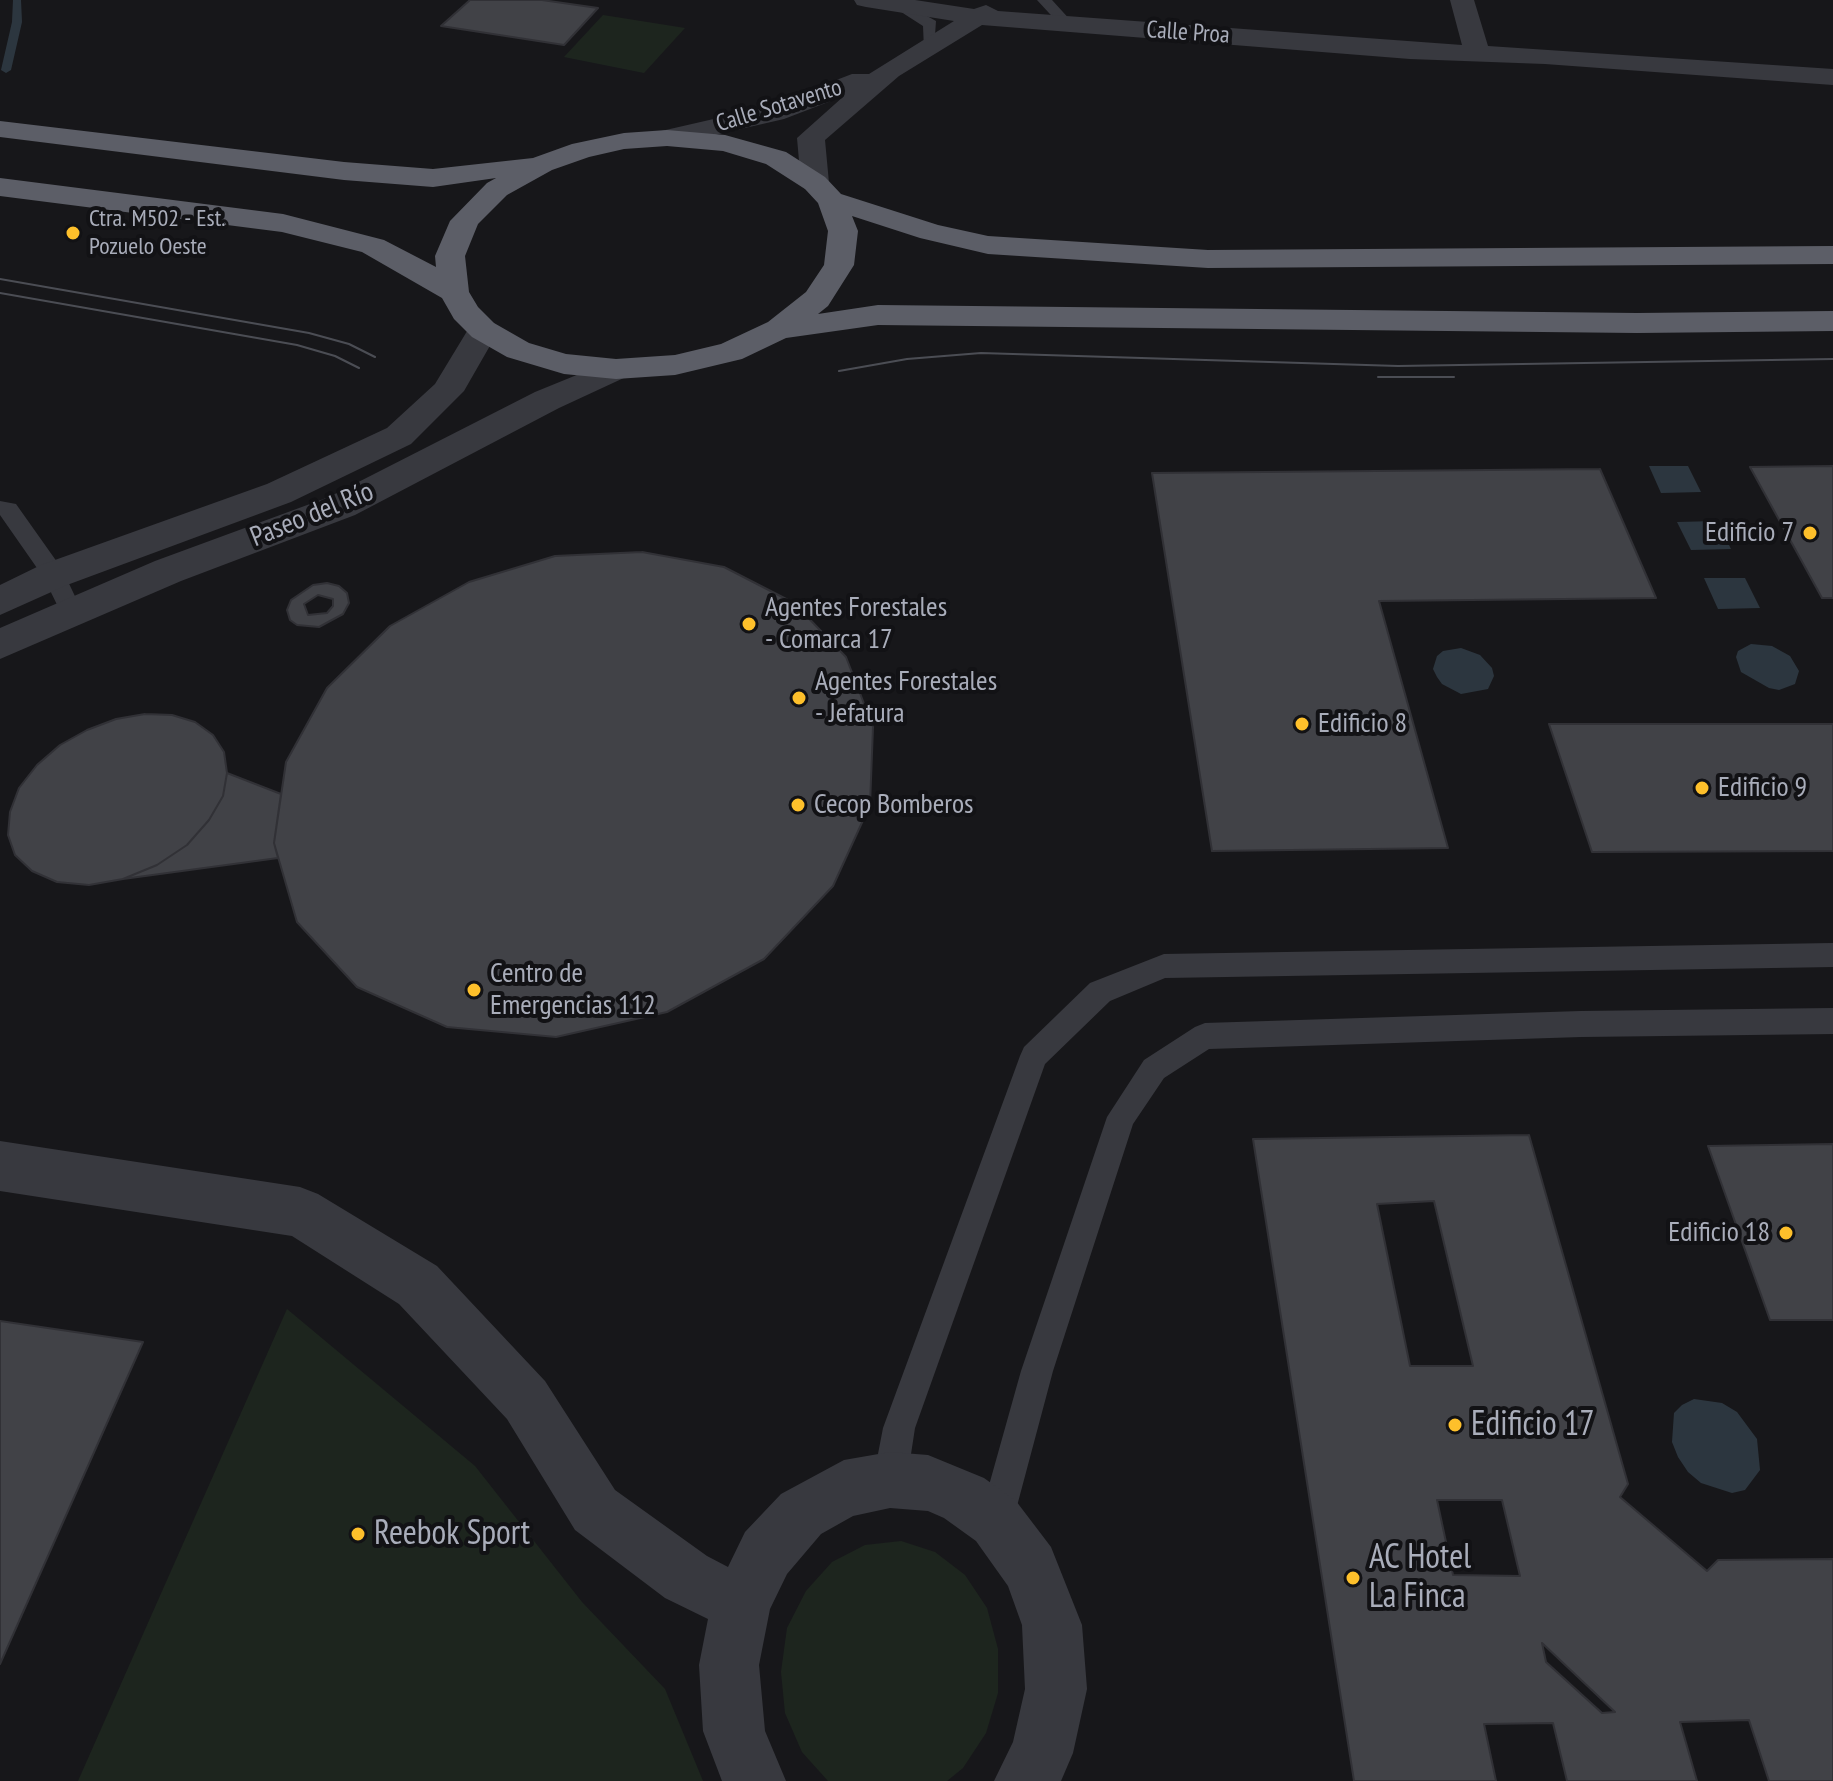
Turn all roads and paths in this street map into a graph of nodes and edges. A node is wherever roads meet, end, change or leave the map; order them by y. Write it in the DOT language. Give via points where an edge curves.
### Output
graph roads {
  1 [pos="866,0"];
  2 [pos="1005,0"];
  3 [pos="1044,0"];
  4 [pos="1462,0"];
  5 [pos="900,5"];
  6 [pos="978,17"];
  7 [pos="1066,23"];
  8 [pos="929,46"];
  9 [pos="1477,52"];
  10 [pos="890,70"];
  11 [pos="1833,77"];
  12 [pos="0,129"];
  13 [pos="667,138"];
  14 [pos="542,164"];
  15 [pos="0,187"];
  16 [pos="823,191"];
  17 [pos="1833,255"];
  18 [pos="454,292"];
  19 [pos="1833,321"];
  20 [pos="779,329"];
  21 [pos="483,330"];
  22 [pos="616,369"];
  23 [pos="0,508"];
  24 [pos="54,575"];
  25 [pos="0,601"];
  26 [pos="72,613"];
  27 [pos="0,644"];
  28 [pos="1833,955"];
  29 [pos="1833,1021"];
  30 [pos="0,1166"];
  31 [pos="890,1480"];
  32 [pos="996,1521"];
  33 [pos="741,1604"];
  34 [pos="754,1781"];
  35 [pos="1026,1781"];
  1 -- 5 [label="street, Calle Proa"];
  2 -- 6 [label="street, Calle Sotavento"];
  3 -- 7 [label="lane"];
  4 -- 9 [label="street"];
  5 -- 6 [label="street, Calle Proa"];
  5 -- 8 [label="lane, Calle Proa" via="931,24"];
  6 -- 7 [label="street, Calle Proa"];
  6 -- 8 [label="street, Calle Sotavento"];
  7 -- 9 [label="street, Calle Proa"];
  8 -- 10 [label="street, Calle Sotavento"];
  9 -- 11 [label="street, Calle Proa"];
  10 -- 13 [label="street, Calle Sotavento" via="774,113"];
  10 -- 16 [label="street, Calle Sotavento" via="811,138"];
  12 -- 14 [label="highway" via="433,178"];
  13 -- 14 [label="highway" via="610,144"];
  13 -- 16 [label="highway" via="725,143 776,158"];
  14 -- 18 [label="highway" via="497,189 465,221 450,256"];
  15 -- 18 [label="highway" via="283,223 373,246"];
  16 -- 17 [label="highway" via="930,232 988,245 1208,259"];
  16 -- 20 [label="highway" via="843,231 839,265 817,299"];
  18 -- 21 [label="highway"];
  19 -- 20 [label="highway" via="878,315"];
  20 -- 22 [label="highway" via="703,359"];
  21 -- 22 [label="highway" via="518,350 564,364"];
  21 -- 24 [label="street, Paseo del Río" via="447,391 399,436 279,493"];
  22 -- 26 [label="street, Paseo del Río" via="342,506"];
  23 -- 24 [label="lane" via="9,509"];
  24 -- 25 [label="street, Paseo del Río"];
  24 -- 26 [label="lane"];
  26 -- 27 [label="street, Paseo del Río"];
  28 -- 31 [label="lane" via="1164,966 1100,992 1034,1056 899,1428"];
  29 -- 32 [label="lane" via="1205,1036 1154,1069 1121,1117 1037,1371"];
  30 -- 33 [label="street" via="300,1212 418,1285 526,1400 595,1510 686,1577"];
  31 -- 32 [label="street" via="928,1483 964,1498"];
  31 -- 33 [label="street" via="844,1489 801,1514 766,1553"];
  32 -- 35 [label="street" via="1030,1568 1052,1625 1056,1689 1042,1753"];
  33 -- 34 [label="street" via="729,1665 734,1731"];
}
